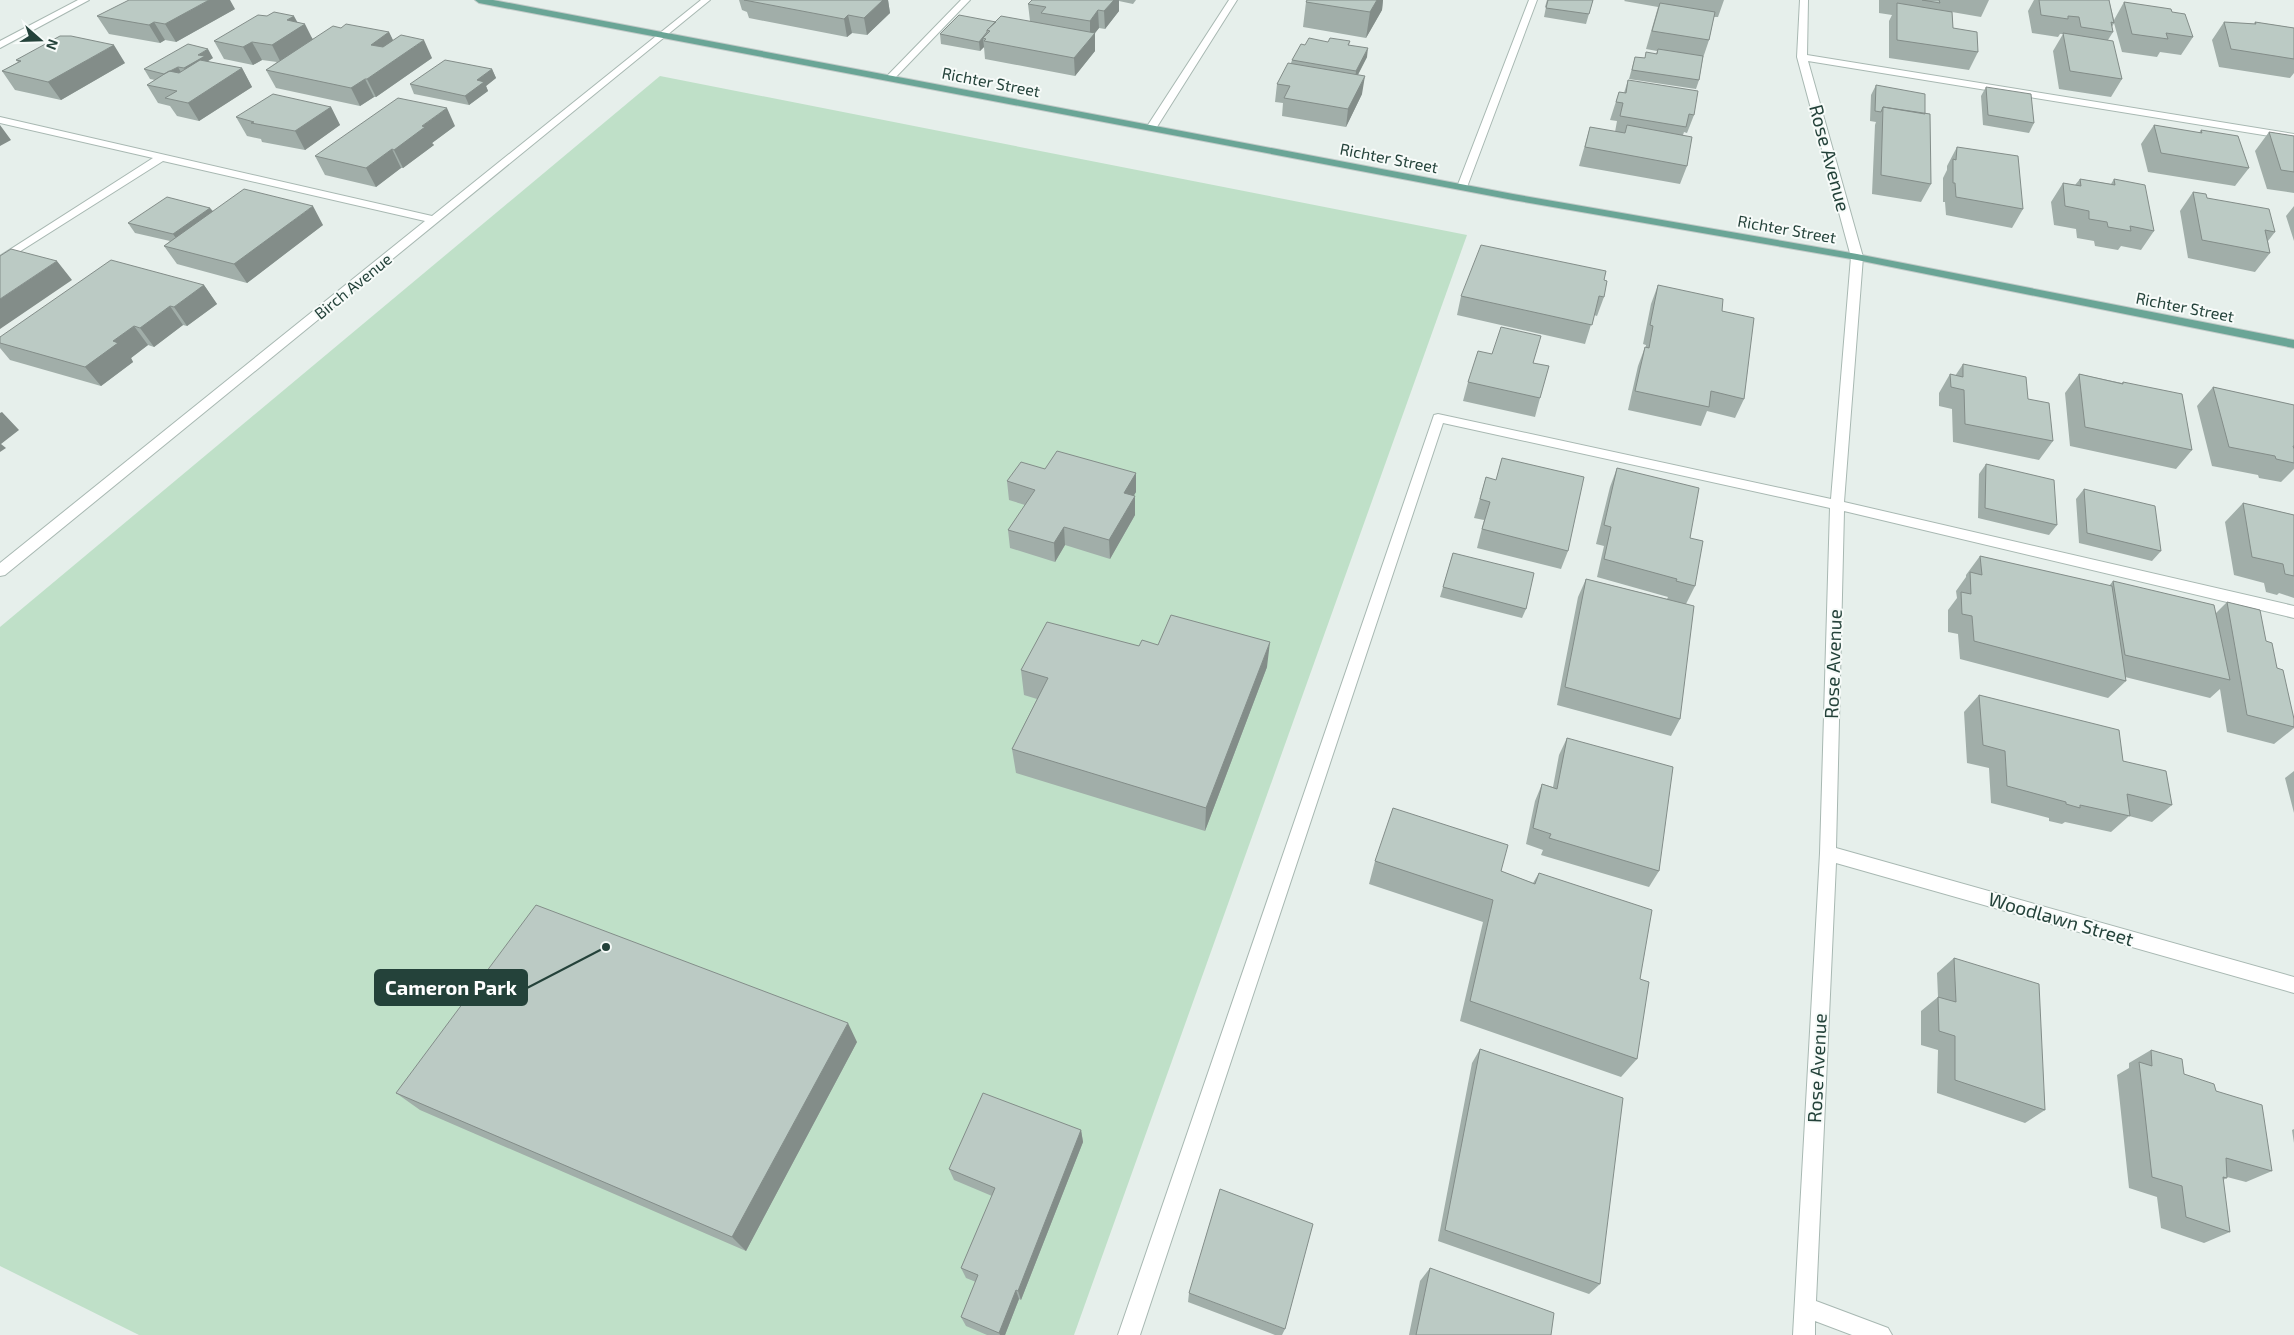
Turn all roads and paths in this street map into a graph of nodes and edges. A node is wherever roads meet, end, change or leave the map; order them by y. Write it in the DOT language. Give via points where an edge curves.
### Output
graph roads {
  1 [pos="85,0"];
  2 [pos="479,0"];
  3 [pos="706,0"];
  4 [pos="966,0"];
  5 [pos="1233,0"];
  6 [pos="1533,0"];
  7 [pos="1804,0"];
  8 [pos="662,35"];
  9 [pos="0,46"];
  10 [pos="1802,57"];
  11 [pos="890,78"];
  12 [pos="0,120"];
  13 [pos="1151,128"];
  14 [pos="2294,136"];
  15 [pos="162,157"];
  16 [pos="1462,187"];
  17 [pos="434,220"];
  18 [pos="1857,257"];
  19 [pos="0,261"];
  20 [pos="2294,344"];
  21 [pos="1837,505"];
  22 [pos="0,572"];
  23 [pos="2294,612"];
  24 [pos="1828,853"];
  25 [pos="2294,985"];
  26 [pos="1805,1307"];
  27 [pos="1129,1335"];
  28 [pos="1804,1335"];
  29 [pos="1881,1335"];
  1 -- 9 [label="street"];
  2 -- 8 [label="main road, Richter Street"];
  3 -- 8 [label="street, Birch Avenue"];
  4 -- 11 [label="street"];
  5 -- 13 [label="street"];
  6 -- 16 [label="street"];
  7 -- 10 [label="street, Rose Avenue"];
  8 -- 11 [label="main road, Richter Street"];
  8 -- 17 [label="street, Birch Avenue"];
  10 -- 14 [label="street"];
  10 -- 18 [label="street, Rose Avenue"];
  11 -- 13 [label="main road, Richter Street"];
  12 -- 15 [label="street"];
  13 -- 16 [label="main road, Richter Street"];
  15 -- 17 [label="street"];
  15 -- 19 [label="street"];
  16 -- 18 [label="main road, Richter Street"];
  17 -- 22 [label="street, Birch Avenue"];
  18 -- 20 [label="main road, Richter Street"];
  18 -- 21 [label="street, Rose Avenue"];
  21 -- 23 [label="street"];
  21 -- 24 [label="street, Rose Avenue"];
  21 -- 27 [label="street" via="1438,418"];
  24 -- 25 [label="street, Woodlawn Street"];
  24 -- 26 [label="street, Rose Avenue"];
  26 -- 28 [label="street, Rose Avenue"];
  26 -- 29 [label="street"];
}
